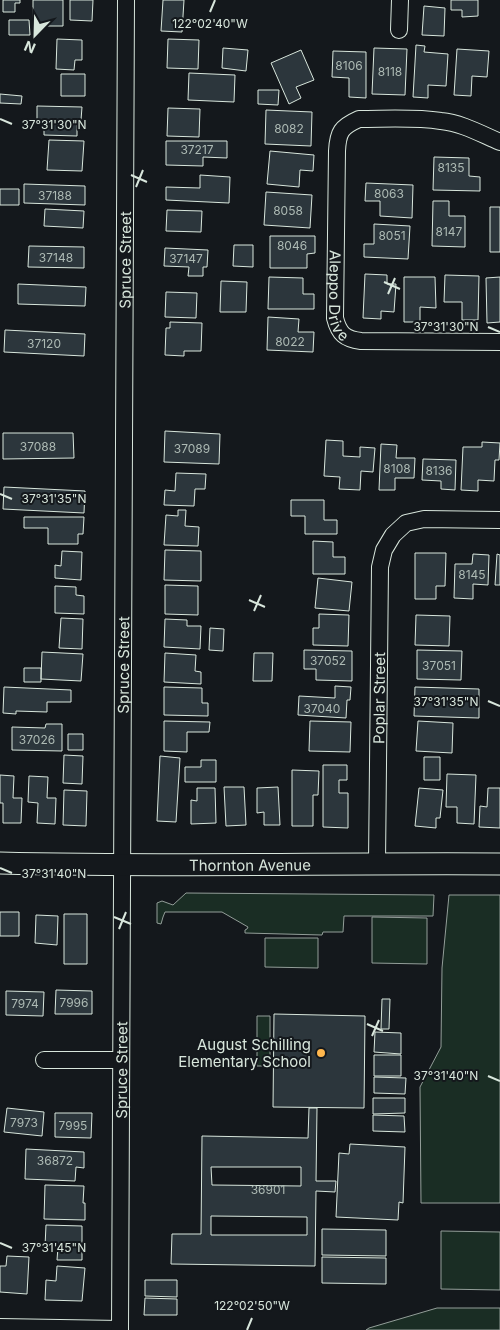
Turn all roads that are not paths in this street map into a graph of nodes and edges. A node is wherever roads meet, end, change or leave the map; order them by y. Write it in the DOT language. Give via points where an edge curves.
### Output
graph roads {
  1 [pos="126,0"];
  2 [pos="400,0"];
  3 [pos="399,30"];
  4 [pos="500,142"];
  5 [pos="500,342"];
  6 [pos="500,520"];
  7 [pos="377,863"];
  8 [pos="0,864"];
  9 [pos="500,864"];
  10 [pos="122,865"];
  11 [pos="44,1060"];
  12 [pos="121,1060"];
  13 [pos="0,1327"];
  14 [pos="120,1330"];
  1 -- 10 [label="street, Spruce Street"];
  2 -- 3 [label="street"];
  4 -- 5 [label="street, Aleppo Drive" via="443,121 359,119 342,128 337,151 335,318 343,336 353,340"];
  6 -- 7 [label="street, Poplar Street" via="424,519 406,523 392,535 384,550 380,566"];
  7 -- 9 [label="main road, Thornton Avenue"];
  7 -- 10 [label="main road, Thornton Avenue"];
  8 -- 10 [label="main road, Thornton Avenue"];
  10 -- 12 [label="street, Spruce Street"];
  11 -- 12 [label="street"];
  12 -- 14 [label="street, Spruce Street"];
  13 -- 14 [label="street"];
}
